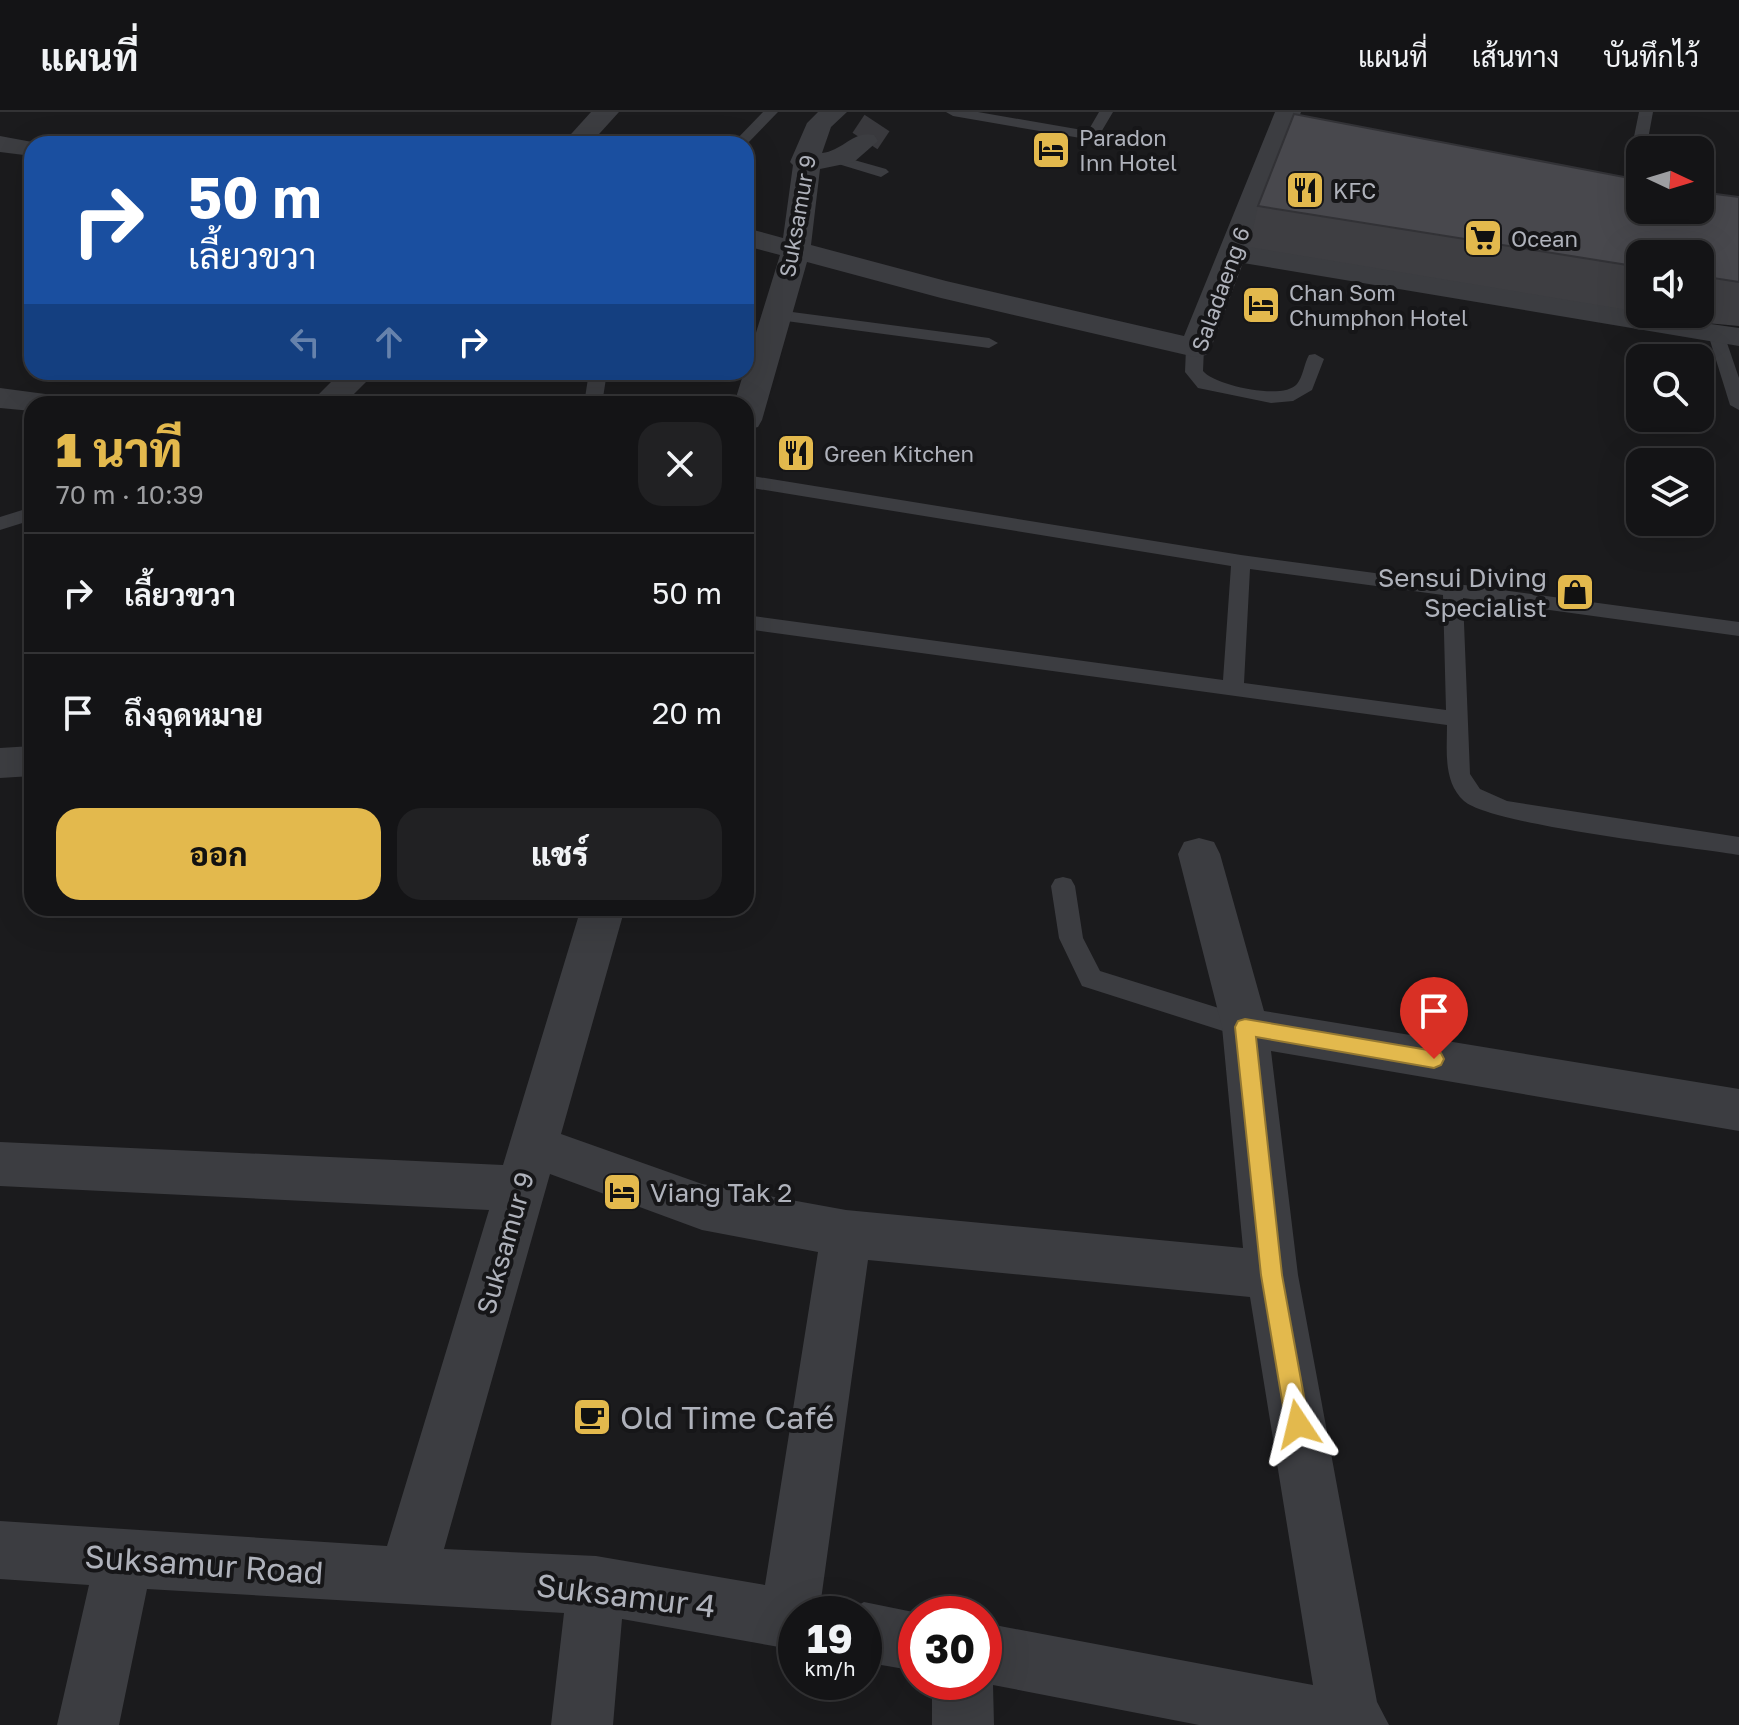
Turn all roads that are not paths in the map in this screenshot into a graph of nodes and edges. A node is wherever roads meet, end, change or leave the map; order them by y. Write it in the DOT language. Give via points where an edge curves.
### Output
graph roads {
  1 [pos="606,112"];
  2 [pos="771,112"];
  3 [pos="834,112"];
  4 [pos="953,112"];
  5 [pos="1106,112"];
  6 [pos="1288,112"];
  7 [pos="1646,112"];
  8 [pos="1022,118"];
  9 [pos="583,136"];
  10 [pos="747,136"];
  11 [pos="1643,136"];
  12 [pos="865,141"];
  13 [pos="0,144"];
  14 [pos="1274,145"];
  15 [pos="24,147"];
  16 [pos="1305,150"];
  17 [pos="840,160"];
  18 [pos="804,162"];
  19 [pos="881,172"];
  20 [pos="1597,201"];
  21 [pos="1626,206"];
  22 [pos="754,239"];
  23 [pos="796,249"];
  24 [pos="1232,252"];
  25 [pos="777,315"];
  26 [pos="1728,335"];
  27 [pos="989,343"];
  28 [pos="1195,348"];
  29 [pos="1315,359"];
  30 [pos="351,380"];
  31 [pos="334,396"];
  32 [pos="753,396"];
  33 [pos="0,398"];
  34 [pos="24,401"];
  35 [pos="1739,405"];
  36 [pos="754,482"];
  37 [pos="24,516"];
  38 [pos="0,524"];
  39 [pos="1241,561"];
  40 [pos="1453,591"];
  41 [pos="754,623"];
  42 [pos="1739,629"];
  43 [pos="1233,689"];
  44 [pos="1456,719"];
  45 [pos="24,762"];
  46 [pos="0,763"];
  47 [pos="1739,846"];
  48 [pos="1199,854"];
  49 [pos="1063,886"];
  50 [pos="601,916"];
  51 [pos="1245,1027"];
  52 [pos="1739,1110"];
  53 [pos="0,1164"];
  54 [pos="527,1168"];
  55 [pos="846,1234"];
  56 [pos="1272,1275"];
  57 [pos="0,1550"];
  58 [pos="124,1558"];
  59 [pos="407,1577"];
  60 [pos="596,1585"];
  61 [pos="796,1596"];
  62 [pos="778,1617"];
  63 [pos="1002,1656"];
  64 [pos="962,1700"];
  65 [pos="1353,1724"];
  66 [pos="88,1725"];
  67 [pos="582,1725"];
  68 [pos="963,1725"];
  1 -- 9 [label="street"];
  2 -- 10 [label="lane"];
  3 -- 18 [label="street, Suksamur 9" via="820,123"];
  4 -- 8 [label="lane"];
  5 -- 8 [label="lane" via="1092,136"];
  6 -- 14 [label="street, Saladaeng 6"];
  7 -- 11 [label="lane"];
  12 -- 17 [label="street"];
  13 -- 15 [label="street"];
  14 -- 16 [label="street"];
  14 -- 24 [label="street, Saladaeng 6"];
  17 -- 18 [label="street"];
  17 -- 19 [label="lane"];
  18 -- 23 [label="street, Suksamur 9"];
  20 -- 21 [label="street"];
  22 -- 23 [label="street"];
  23 -- 25 [label="street, Suksamur 9"];
  23 -- 28 [label="street"];
  24 -- 26 [label="street"];
  24 -- 28 [label="street, Saladaeng 6"];
  25 -- 27 [label="lane"];
  25 -- 32 [label="street, Suksamur 9"];
  26 -- 35 [label="lane"];
  28 -- 29 [label="lane, Saladaeng 6" via="1194,372 1204,384 1271,398 1293,396 1306,386"];
  30 -- 31 [label="street"];
  33 -- 34 [label="street"];
  36 -- 39 [label="lane"];
  37 -- 38 [label="lane"];
  39 -- 40 [label="lane"];
  39 -- 43 [label="lane"];
  40 -- 42 [label="lane"];
  40 -- 44 [label="lane"];
  41 -- 43 [label="lane"];
  43 -- 44 [label="lane"];
  44 -- 47 [label="lane" via="1459,775 1472,795 1504,809"];
  45 -- 46 [label="street"];
  48 -- 51 [label="street"];
  49 -- 51 [label="lane" via="1071,938 1091,979"];
  50 -- 54 [label="street, Suksamur 9"];
  51 -- 52 [label="street"];
  51 -- 56 [label="street"];
  53 -- 54 [label="street"];
  54 -- 55 [label="street"];
  54 -- 59 [label="street, Suksamur 9"];
  55 -- 56 [label="street"];
  55 -- 61 [label="street"];
  56 -- 65 [label="street"];
  57 -- 58 [label="street, Suksamur Road"];
  58 -- 59 [label="street, Suksamur Road"];
  58 -- 66 [label="street"];
  59 -- 60 [label="street, Suksamur 4"];
  60 -- 62 [label="street, Suksamur 4"];
  60 -- 67 [label="street"];
  63 -- 65 [label="street"];
  64 -- 68 [label="street"];
}
